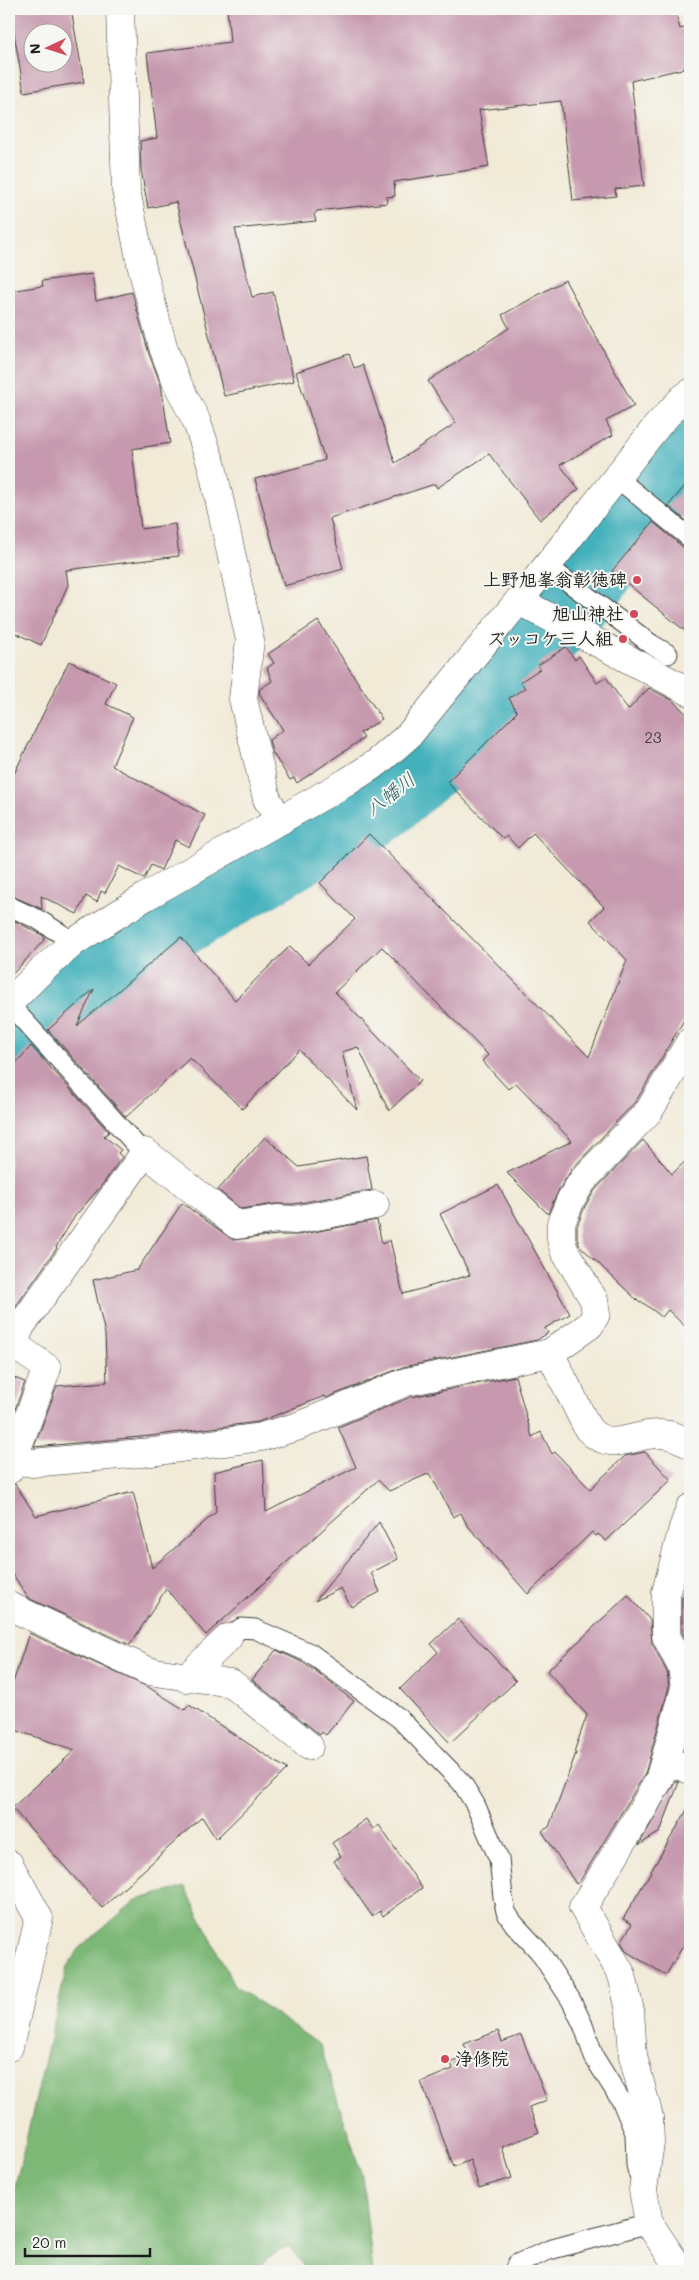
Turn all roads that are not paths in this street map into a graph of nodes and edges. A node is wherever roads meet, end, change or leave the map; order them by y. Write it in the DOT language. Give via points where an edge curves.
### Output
graph roads {
  1 [pos="120,9"];
  2 [pos="690,393"];
  3 [pos="617,478"];
  4 [pos="690,538"];
  5 [pos="547,566"];
  6 [pos="519,601"];
  7 [pos="668,654"];
  8 [pos="690,692"];
  9 [pos="280,821"];
  10 [pos="9,906"];
  11 [pos="74,942"];
  12 [pos="9,1003"];
  13 [pos="690,1042"];
  14 [pos="145,1152"];
  15 [pos="375,1205"];
  16 [pos="10,1348"];
  17 [pos="550,1353"];
  18 [pos="690,1445"];
  19 [pos="11,1465"];
  20 [pos="690,1508"];
  21 [pos="9,1606"];
  22 [pos="228,1638"];
  23 [pos="186,1678"];
  24 [pos="309,1746"];
  25 [pos="678,1765"];
  26 [pos="9,1864"];
  27 [pos="9,2047"];
  28 [pos="643,2190"];
  29 [pos="649,2223"];
  30 [pos="514,2271"];
  31 [pos="681,2271"];
  1 -- 9 [label="street" via="126,190 164,350 196,420 212,466 250,640 243,699 267,799"];
  2 -- 3 [label="street" via="657,426"];
  3 -- 4 [label="lane"];
  3 -- 5 [label="street"];
  5 -- 6 [label="street"];
  5 -- 7 [label="lane"];
  6 -- 8 [label="street"];
  6 -- 9 [label="street" via="409,735 378,762"];
  9 -- 11 [label="street" via="145,897"];
  10 -- 11 [label="lane"];
  11 -- 12 [label="street"];
  12 -- 14 [label="lane"];
  13 -- 17 [label="street" via="649,1110 583,1180 571,1199 561,1223 561,1239 564,1250 594,1300 596,1314 590,1325"];
  14 -- 15 [label="street" via="237,1226 277,1219 295,1220"];
  14 -- 16 [label="street" via="21,1326"];
  16 -- 19 [label="street" via="23,1351 47,1368"];
  17 -- 18 [label="street" via="588,1429 596,1437 604,1442 670,1434"];
  17 -- 19 [label="street" via="406,1382 296,1427 261,1437 152,1452"];
  20 -- 25 [label="street" via="666,1592 666,1636 682,1667 685,1688"];
  21 -- 23 [label="street" via="148,1671"];
  22 -- 23 [label="street"];
  22 -- 28 [label="lane" via="242,1628 255,1629 310,1653 399,1718 462,1782 499,1859 506,1912 539,1951 572,2000 594,2057 622,2102 635,2133 636,2165"];
  23 -- 24 [label="street" via="232,1683"];
  25 -- 28 [label="street" via="658,1780 583,1907 613,1956 626,1992 633,2056 649,2117 650,2143"];
  26 -- 27 [label="street" via="40,1918"];
  28 -- 29 [label="street"];
  29 -- 30 [label="lane" via="550,2250 517,2264"];
  29 -- 31 [label="street"];
}
